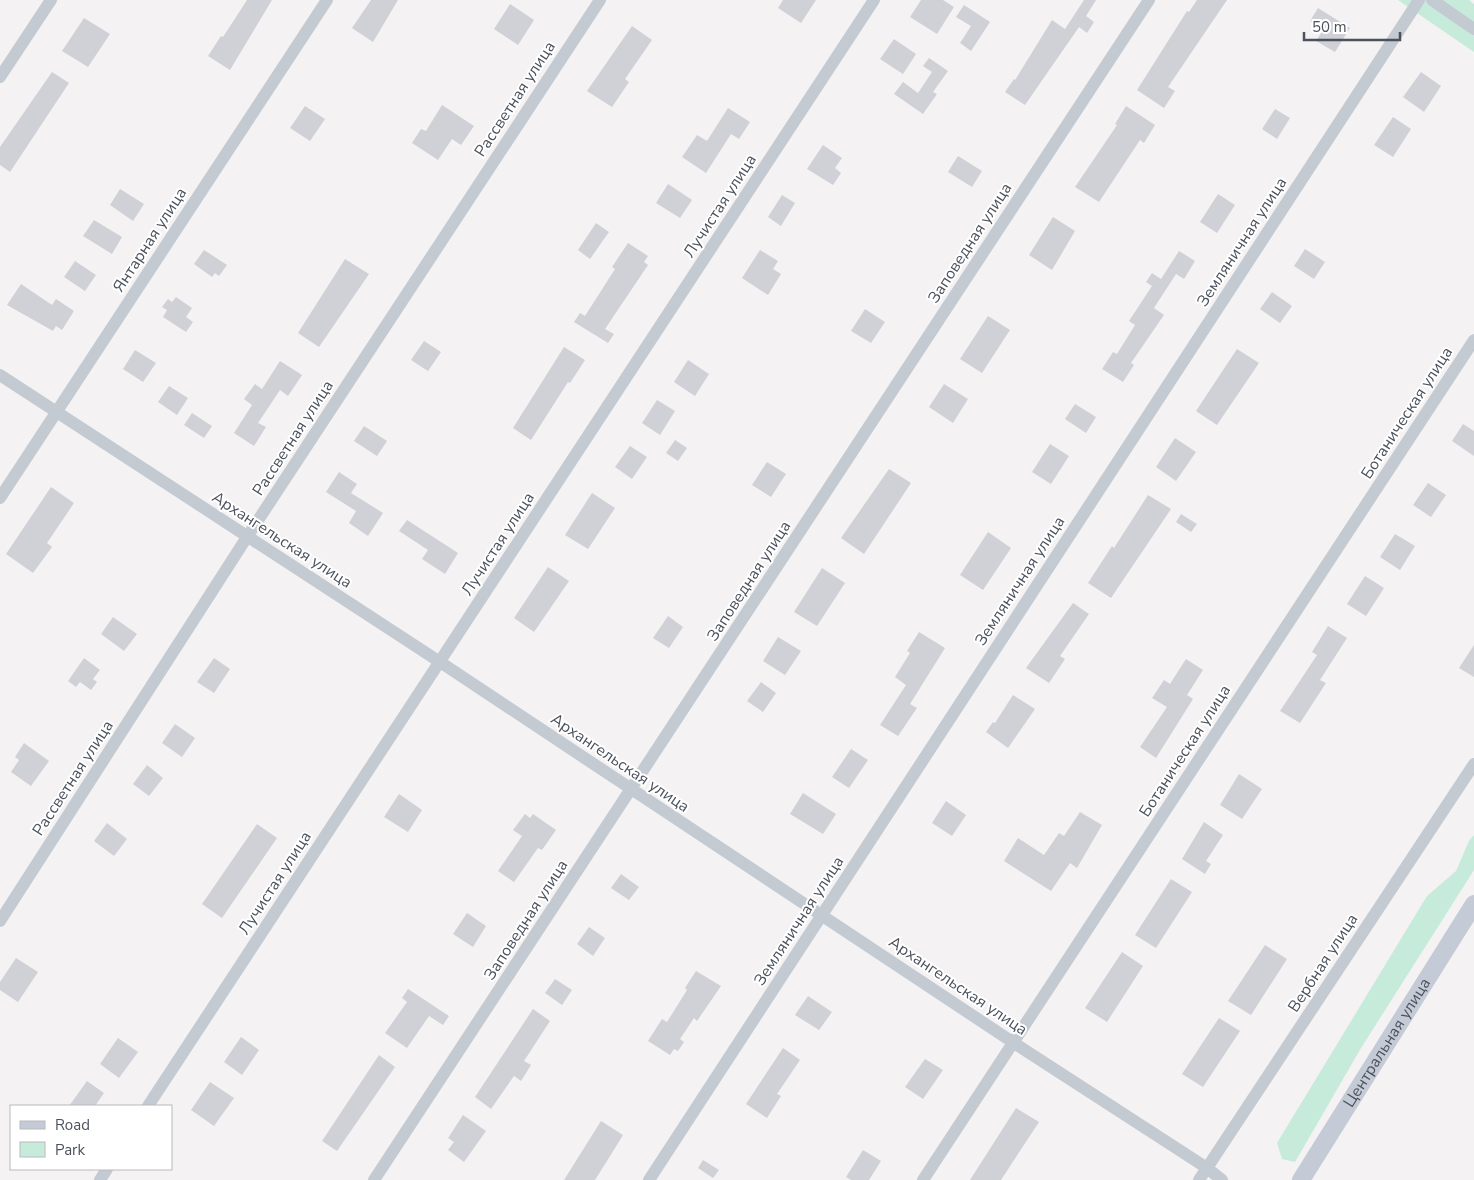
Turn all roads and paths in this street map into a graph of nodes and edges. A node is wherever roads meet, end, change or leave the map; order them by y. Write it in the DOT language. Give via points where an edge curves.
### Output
graph roads {
  1 [pos="51,0"];
  2 [pos="327,0"];
  3 [pos="600,0"];
  4 [pos="874,0"];
  5 [pos="1149,0"];
  6 [pos="1419,0"];
  7 [pos="1432,0"];
  8 [pos="1474,29"];
  9 [pos="0,77"];
  10 [pos="1474,340"];
  11 [pos="0,375"];
  12 [pos="57,412"];
  13 [pos="0,498"];
  14 [pos="247,537"];
  15 [pos="440,662"];
  16 [pos="1474,764"];
  17 [pos="631,790"];
  18 [pos="1474,904"];
  19 [pos="822,915"];
  20 [pos="0,921"];
  21 [pos="1014,1043"];
  22 [pos="149,1105"];
  23 [pos="1207,1168"];
  24 [pos="374,1180"];
  25 [pos="649,1180"];
  26 [pos="923,1180"];
  27 [pos="1200,1180"];
  28 [pos="1222,1180"];
  29 [pos="1301,1180"];
  1 -- 9 [label="street"];
  2 -- 12 [label="street, Янтарная улица"];
  3 -- 14 [label="street, Рассветная улица"];
  4 -- 15 [label="street, Лучистая улица"];
  5 -- 17 [label="street, Заповедная улица"];
  6 -- 19 [label="street, Земляничная улица"];
  7 -- 8 [label="street"];
  10 -- 21 [label="street, Ботаническая улица"];
  11 -- 12 [label="street, Архангельская улица"];
  12 -- 13 [label="street, Янтарная улица"];
  12 -- 14 [label="street, Архангельская улица"];
  14 -- 15 [label="street, Архангельская улица"];
  14 -- 20 [label="street, Рассветная улица"];
  15 -- 17 [label="street, Архангельская улица"];
  15 -- 22 [label="street, Лучистая улица"];
  16 -- 23 [label="street, Вербная улица"];
  17 -- 19 [label="street, Архангельская улица"];
  17 -- 24 [label="street, Заповедная улица"];
  18 -- 29 [label="street, Центральная улица"];
  19 -- 21 [label="street, Архангельская улица"];
  19 -- 25 [label="street, Земляничная улица"];
  21 -- 23 [label="street, Архангельская улица"];
  21 -- 26 [label="street, Ботаническая улица"];
  23 -- 27 [label="street, Вербная улица"];
  23 -- 28 [label="street, Архангельская улица"];
}
